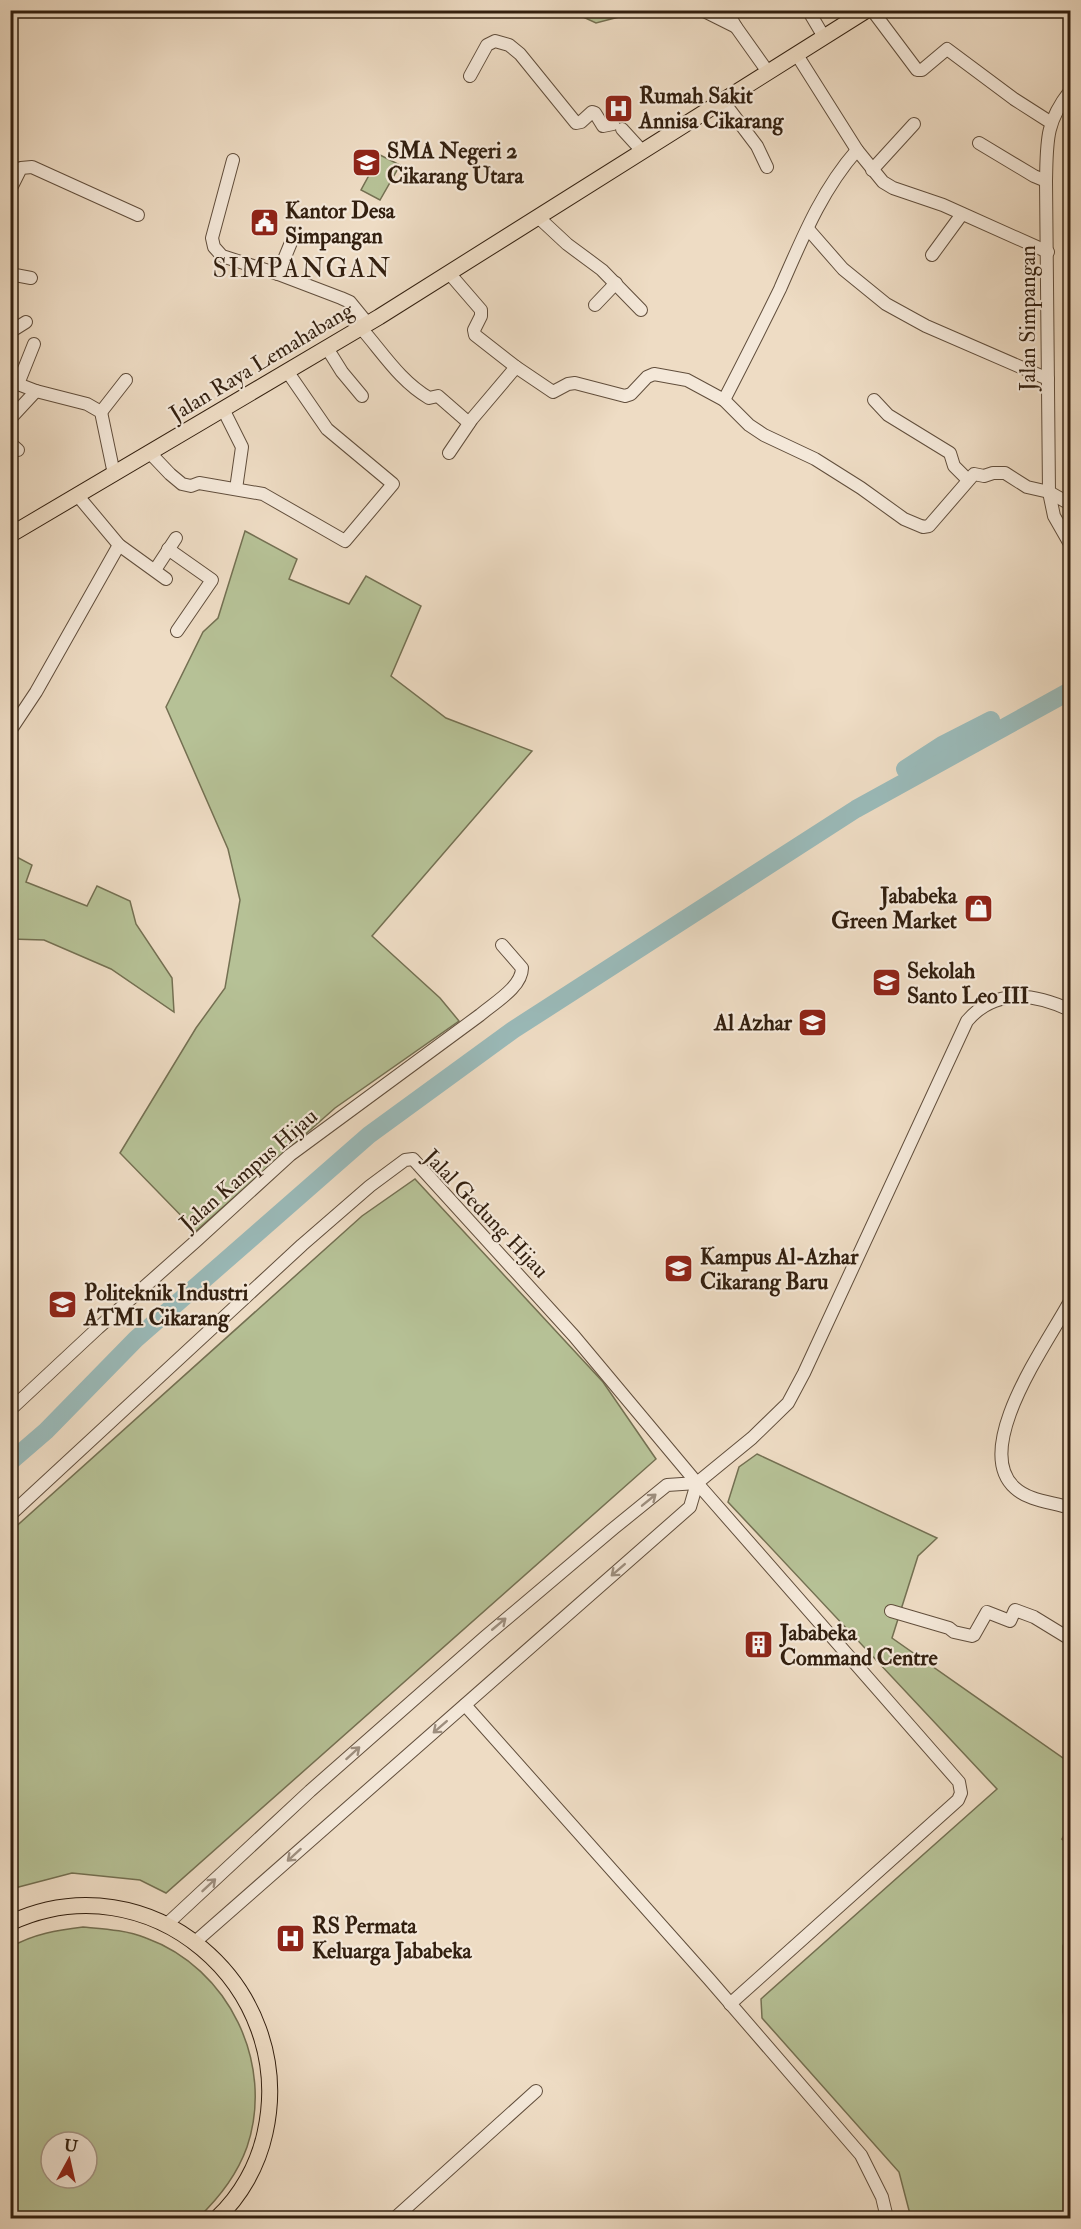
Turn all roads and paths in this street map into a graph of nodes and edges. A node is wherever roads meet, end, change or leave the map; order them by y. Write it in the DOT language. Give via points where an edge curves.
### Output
graph roads {
  1 [pos="702,10"];
  2 [pos="726,10"];
  3 [pos="808,10"];
  4 [pos="867,10"];
  5 [pos="872,10"];
  6 [pos="736,27"];
  7 [pos="824,38"];
  8 [pos="797,55"];
  9 [pos="768,72"];
  10 [pos="470,76"];
  11 [pos="1071,92"];
  12 [pos="723,101"];
  13 [pos="1050,122"];
  14 [pos="914,124"];
  15 [pos="979,143"];
  16 [pos="857,150"];
  17 [pos="643,152"];
  18 [pos="233,160"];
  19 [pos="767,167"];
  20 [pos="872,170"];
  21 [pos="1046,180"];
  22 [pos="10,190"];
  23 [pos="962,214"];
  24 [pos="138,215"];
  25 [pos="538,217"];
  26 [pos="808,229"];
  27 [pos="292,240"];
  28 [pos="1048,252"];
  29 [pos="932,255"];
  30 [pos="449,273"];
  31 [pos="10,274"];
  32 [pos="278,274"];
  33 [pos="31,278"];
  34 [pos="616,283"];
  35 [pos="595,305"];
  36 [pos="640,310"];
  37 [pos="26,322"];
  38 [pos="365,326"];
  39 [pos="10,332"];
  40 [pos="34,344"];
  41 [pos="327,348"];
  42 [pos="516,367"];
  43 [pos="287,371"];
  44 [pos="1048,379"];
  45 [pos="126,380"];
  46 [pos="14,383"];
  47 [pos="36,391"];
  48 [pos="362,396"];
  49 [pos="724,400"];
  50 [pos="874,400"];
  51 [pos="224,409"];
  52 [pos="101,412"];
  53 [pos="10,419"];
  54 [pos="469,423"];
  55 [pos="150,453"];
  56 [pos="449,453"];
  57 [pos="114,474"];
  58 [pos="968,480"];
  59 [pos="236,489"];
  60 [pos="1049,492"];
  61 [pos="78,496"];
  62 [pos="1071,504"];
  63 [pos="10,535"];
  64 [pos="176,538"];
  65 [pos="1071,544"];
  66 [pos="119,545"];
  67 [pos="168,549"];
  68 [pos="155,570"];
  69 [pos="166,579"];
  70 [pos="177,631"];
  71 [pos="10,731"];
  72 [pos="502,945"];
  73 [pos="1071,1010"];
  74 [pos="1071,1302"];
  75 [pos="10,1410"];
  76 [pos="697,1483"];
  77 [pos="1071,1508"];
  78 [pos="10,1515"];
  79 [pos="891,1611"];
  80 [pos="1071,1639"];
  81 [pos="465,1705"];
  82 [pos="10,1923"];
  83 [pos="166,1925"];
  84 [pos="195,1942"];
  85 [pos="730,2004"];
  86 [pos="536,2091"];
  87 [pos="227,2215"];
  88 [pos="395,2218"];
  89 [pos="887,2218"];
  1 -- 6 [label="street"];
  2 -- 6 [label="street"];
  3 -- 7 [label="street"];
  4 -- 7 [label="main road, Jalan Raya Lemahabang"];
  5 -- 13 [label="street" via="917,70 947,50"];
  6 -- 9 [label="street"];
  7 -- 8 [label="main road, Jalan Raya Lemahabang"];
  8 -- 9 [label="main road, Jalan Raya Lemahabang"];
  8 -- 16 [label="street"];
  9 -- 12 [label="main road, Jalan Raya Lemahabang"];
  10 -- 17 [label="street" via="488,45 503,42 520,54 576,123 592,112 605,127 618,126"];
  11 -- 13 [label="street, Jalan Simpangan"];
  12 -- 17 [label="main road, Jalan Raya Lemahabang"];
  12 -- 19 [label="street" via="757,146"];
  13 -- 21 [label="street, Jalan Simpangan"];
  14 -- 20 [label="street"];
  15 -- 21 [label="street"];
  16 -- 20 [label="street"];
  16 -- 26 [label="street" via="833,179"];
  17 -- 25 [label="main road, Jalan Raya Lemahabang"];
  18 -- 32 [label="street" via="212,238 214,247 222,256"];
  20 -- 23 [label="street" via="889,186"];
  21 -- 28 [label="street, Jalan Simpangan"];
  22 -- 24 [label="street" via="21,168 32,167"];
  23 -- 28 [label="street"];
  23 -- 29 [label="street"];
  25 -- 30 [label="main road, Jalan Raya Lemahabang"];
  25 -- 34 [label="street"];
  26 -- 44 [label="street" via="843,268 886,304 926,326"];
  26 -- 49 [label="street"];
  27 -- 32 [label="street"];
  28 -- 44 [label="street, Jalan Simpangan"];
  30 -- 38 [label="main road, Jalan Raya Lemahabang"];
  30 -- 42 [label="street" via="481,310 476,335"];
  31 -- 33 [label="street"];
  32 -- 38 [label="street" via="350,303"];
  34 -- 35 [label="street"];
  34 -- 36 [label="street"];
  37 -- 39 [label="street"];
  38 -- 41 [label="main road, Jalan Raya Lemahabang"];
  38 -- 54 [label="street" via="402,377 429,398 438,396"];
  40 -- 46 [label="street"];
  41 -- 43 [label="main road, Jalan Raya Lemahabang"];
  41 -- 48 [label="street"];
  42 -- 49 [label="street" via="553,392 575,383 625,396 654,374 687,380"];
  42 -- 54 [label="street"];
  43 -- 51 [label="main road, Jalan Raya Lemahabang"];
  43 -- 59 [label="street" via="327,429 393,484 345,541 263,494"];
  44 -- 60 [label="street, Jalan Simpangan"];
  45 -- 52 [label="street"];
  46 -- 47 [label="street"];
  47 -- 52 [label="street" via="87,404"];
  47 -- 53 [label="street"];
  49 -- 58 [label="street" via="749,425 815,459 904,519 923,527 929,526"];
  50 -- 58 [label="street" via="888,415 950,453 954,466"];
  51 -- 55 [label="main road, Jalan Raya Lemahabang"];
  51 -- 59 [label="street" via="242,447"];
  52 -- 57 [label="street"];
  54 -- 56 [label="street"];
  55 -- 57 [label="main road, Jalan Raya Lemahabang"];
  55 -- 59 [label="street" via="182,483"];
  57 -- 61 [label="main road, Jalan Raya Lemahabang"];
  58 -- 60 [label="street" via="974,474 1005,473 1027,487"];
  60 -- 62 [label="street"];
  60 -- 65 [label="street, Jalan Simpangan" via="1054,516"];
  61 -- 63 [label="main road, Jalan Raya Lemahabang"];
  61 -- 66 [label="street"];
  64 -- 67 [label="street"];
  66 -- 68 [label="street"];
  66 -- 71 [label="street"];
  67 -- 68 [label="street"];
  67 -- 70 [label="street" via="212,580"];
  68 -- 69 [label="street"];
  72 -- 75 [label="street, Jalan Kampus Hijau" via="522,969 520,979 509,990 290,1155"];
  73 -- 76 [label="street" via="1036,998 1011,996 987,1004 967,1021 794,1393 752,1438"];
  74 -- 77 [label="street" via="1013,1401 1000,1460 1006,1478 1018,1490"];
  76 -- 78 [label="street, Jalal Gedung Hijau" via="574,1336 410,1159 370,1186 302,1245"];
  76 -- 81 [label="street, one-way" via="690,1507"];
  83 -- 76 [label="street, one-way" via="310,1791 605,1535 667,1485"];
  76 -- 85 [label="street" via="961,1787 958,1800"];
  79 -- 80 [label="street" via="972,1636 987,1612 1011,1621 1015,1610"];
  81 -- 84 [label="street, one-way"];
  81 -- 85 [label="street"];
  82 -- 83 [label="main road" via="50,1910 80,1906 138,1914"];
  83 -- 84 [label="main road"];
  84 -- 87 [label="main road" via="224,1969 251,2008 264,2042 270,2077 262,2147"];
  85 -- 89 [label="street" via="861,2156 882,2197"];
  86 -- 88 [label="street"];
}
